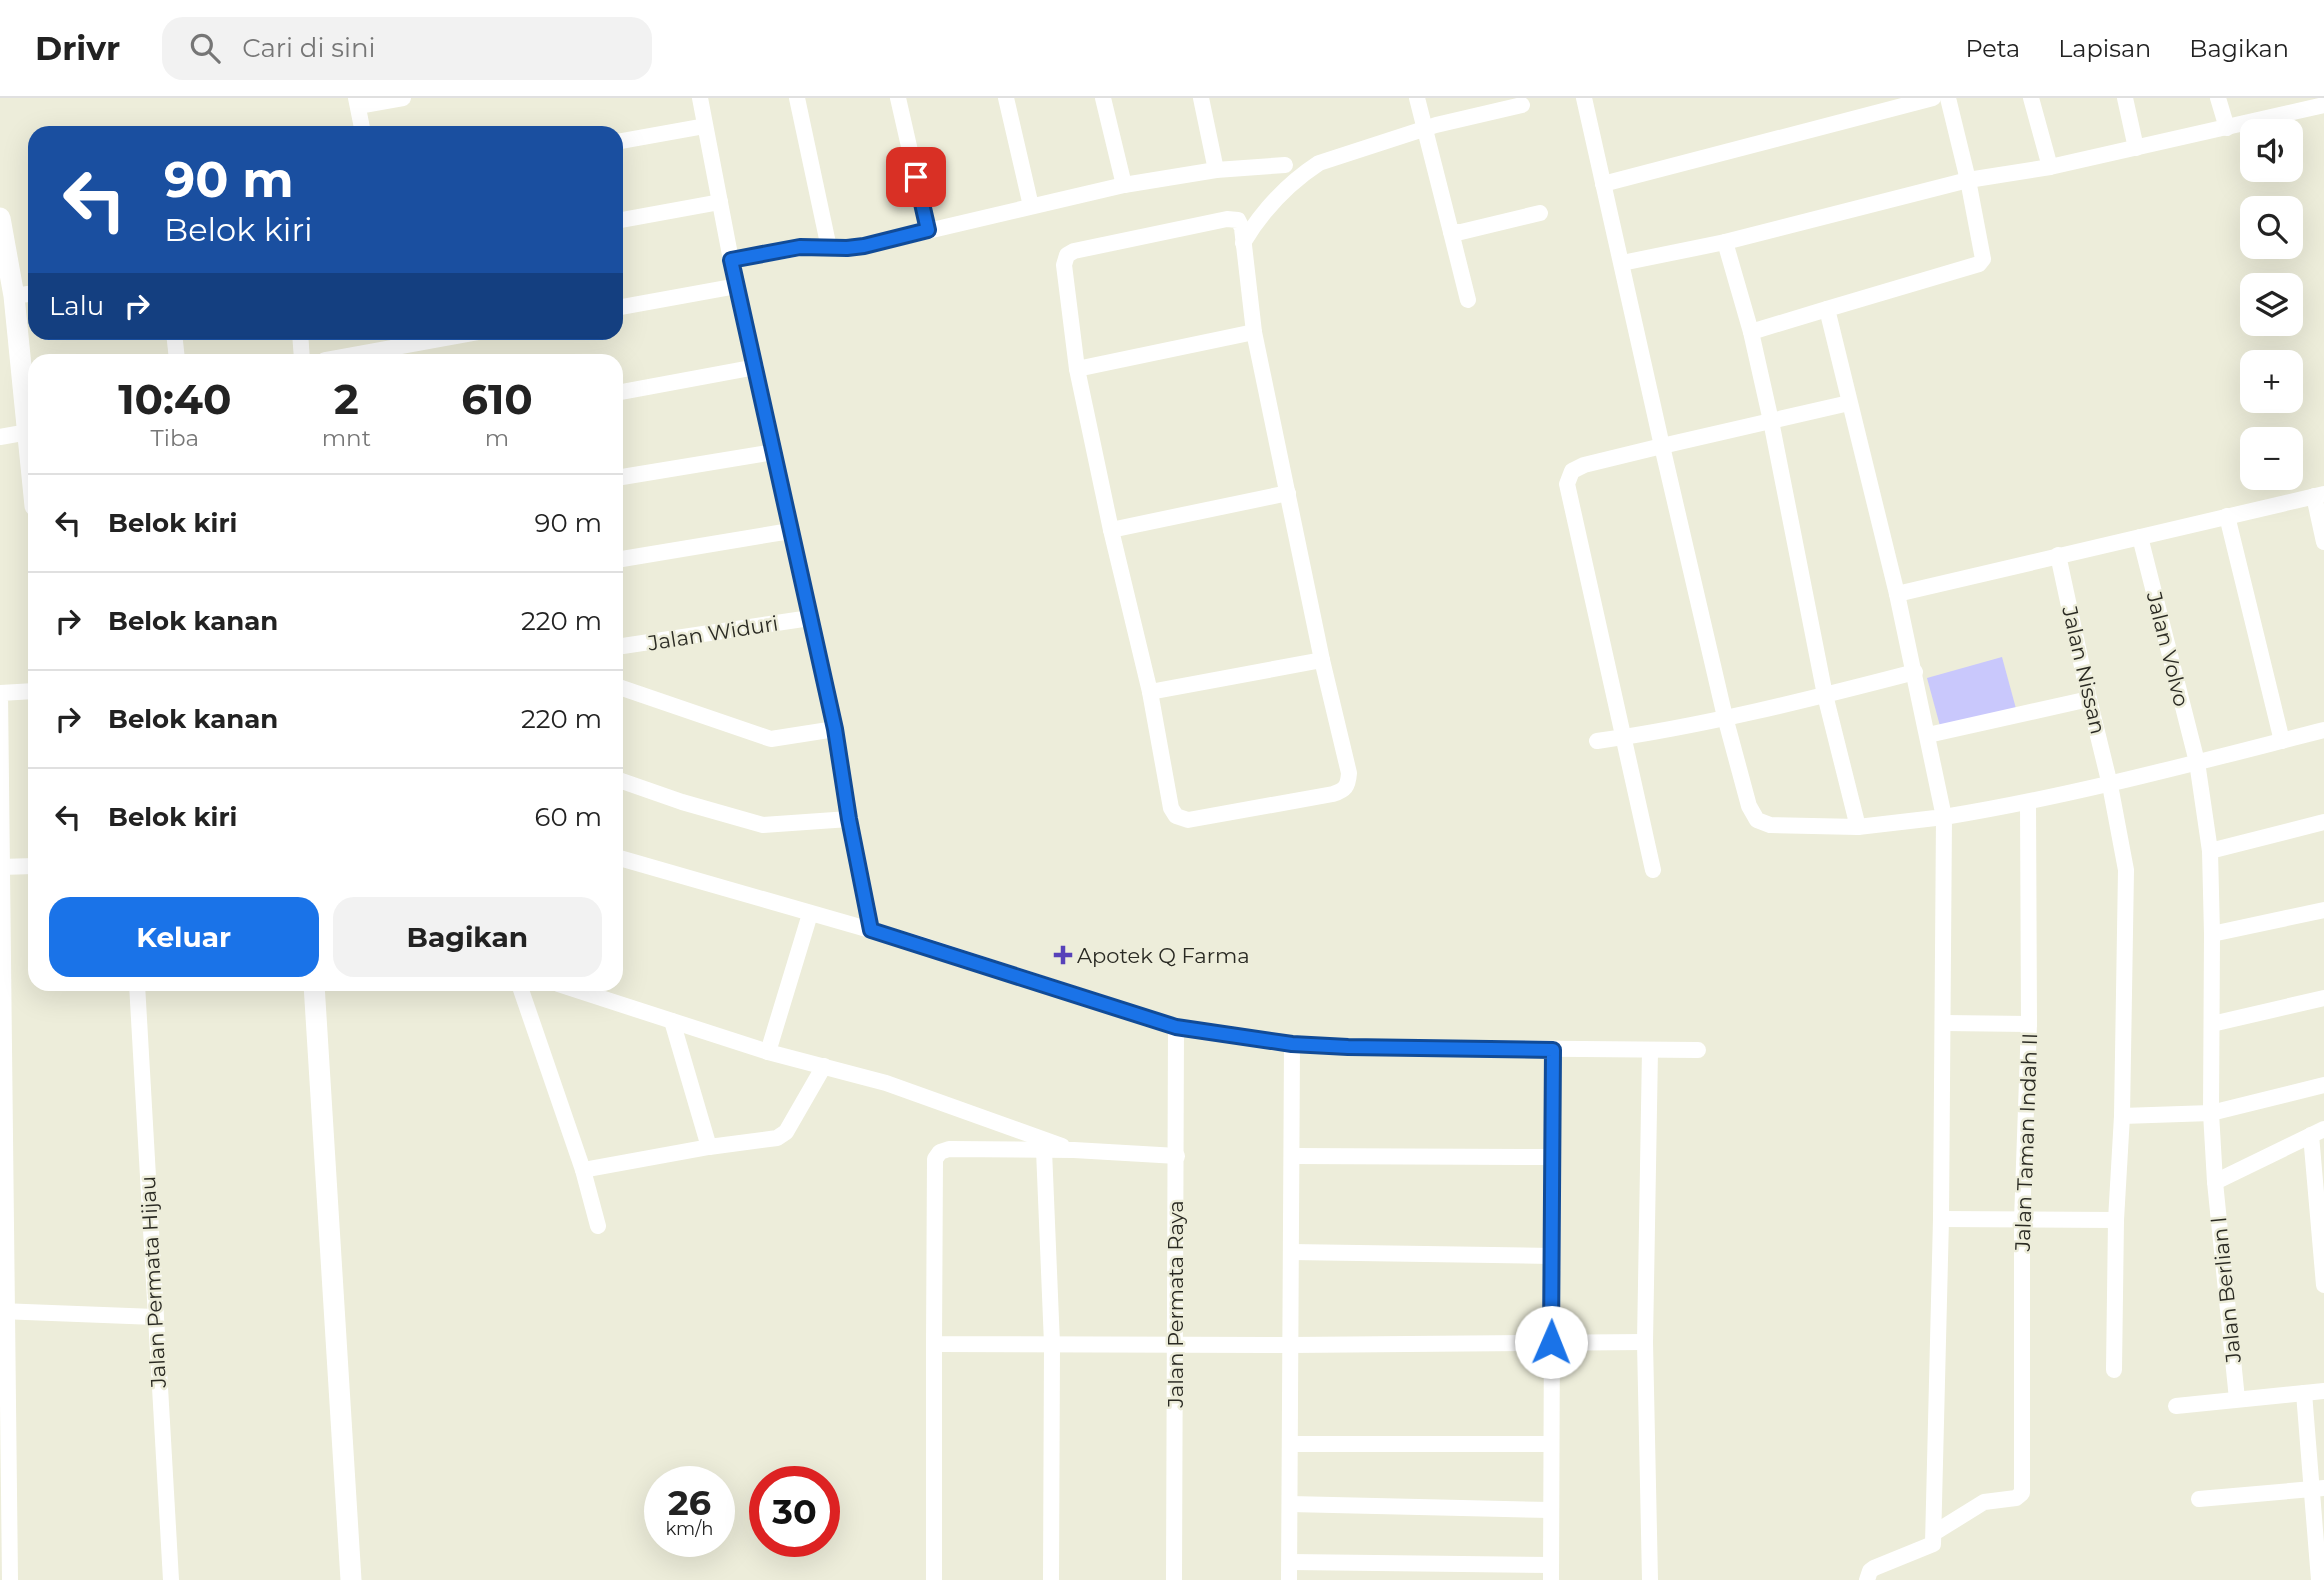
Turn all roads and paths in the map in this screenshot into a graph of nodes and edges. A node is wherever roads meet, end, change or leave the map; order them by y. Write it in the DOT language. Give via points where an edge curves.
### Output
graph roads {
  1 [pos="403,98"];
  2 [pos="700,98"];
  3 [pos="797,98"];
  4 [pos="898,98"];
  5 [pos="1006,98"];
  6 [pos="1103,98"];
  7 [pos="1201,98"];
  8 [pos="1417,98"];
  9 [pos="1933,98"];
  10 [pos="1948,98"];
  11 [pos="2031,98"];
  12 [pos="2125,98"];
  13 [pos="2218,98"];
  14 [pos="1587,99"];
  15 [pos="357,102"];
  16 [pos="1522,105"];
  17 [pos="2324,105"];
  18 [pos="362,126"];
  19 [pos="705,126"];
  20 [pos="2227,128"];
  21 [pos="1424,129"];
  22 [pos="623,141"];
  23 [pos="2136,148"];
  24 [pos="1285,165"];
  25 [pos="2050,167"];
  26 [pos="1216,170"];
  27 [pos="1968,180"];
  28 [pos="1603,184"];
  29 [pos="1124,185"];
  30 [pos="720,202"];
  31 [pos="1031,206"];
  32 [pos="1540,213"];
  33 [pos="0,218"];
  34 [pos="623,220"];
  35 [pos="928,230"];
  36 [pos="1451,232"];
  37 [pos="1725,242"];
  38 [pos="1243,243"];
  39 [pos="829,248"];
  40 [pos="731,260"];
  41 [pos="1622,263"];
  42 [pos="737,285"];
  43 [pos="25,294"];
  44 [pos="1468,300"];
  45 [pos="623,306"];
  46 [pos="1827,309"];
  47 [pos="1254,332"];
  48 [pos="1751,332"];
  49 [pos="435,340"];
  50 [pos="358,354"];
  51 [pos="756,367"];
  52 [pos="1077,369"];
  53 [pos="623,392"];
  54 [pos="1849,403"];
  55 [pos="1771,421"];
  56 [pos="28,432"];
  57 [pos="0,437"];
  58 [pos="1662,446"];
  59 [pos="774,453"];
  60 [pos="623,477"];
  61 [pos="1288,493"];
  62 [pos="2319,495"];
  63 [pos="2227,516"];
  64 [pos="1111,530"];
  65 [pos="790,531"];
  66 [pos="2140,537"];
  67 [pos="2324,542"];
  68 [pos="2059,555"];
  69 [pos="623,559"];
  70 [pos="1897,593"];
  71 [pos="810,618"];
  72 [pos="623,646"];
  73 [pos="1322,660"];
  74 [pos="1915,671"];
  75 [pos="623,688"];
  76 [pos="28,691"];
  77 [pos="1150,691"];
  78 [pos="1825,695"];
  79 [pos="2089,699"];
  80 [pos="1725,717"];
  81 [pos="835,729"];
  82 [pos="2324,730"];
  83 [pos="1928,735"];
  84 [pos="1623,737"];
  85 [pos="1597,741"];
  86 [pos="2282,741"];
  87 [pos="2197,762"];
  88 [pos="623,781"];
  89 [pos="2110,785"];
  90 [pos="2028,803"];
  91 [pos="1944,817"];
  92 [pos="849,819"];
  93 [pos="2324,822"];
  94 [pos="1858,827"];
  95 [pos="2210,851"];
  96 [pos="623,860"];
  97 [pos="28,866"];
  98 [pos="1,867"];
  99 [pos="1653,870"];
  100 [pos="2324,910"];
  101 [pos="810,914"];
  102 [pos="871,930"];
  103 [pos="2213,934"];
  104 [pos="137,991"];
  105 [pos="314,991"];
  106 [pos="521,991"];
  107 [pos="580,991"];
  108 [pos="2324,998"];
  109 [pos="672,1021"];
  110 [pos="1944,1023"];
  111 [pos="2029,1024"];
  112 [pos="2212,1024"];
  113 [pos="1176,1027"];
  114 [pos="1292,1044"];
  115 [pos="1553,1050"];
  116 [pos="1650,1050"];
  117 [pos="1698,1050"];
  118 [pos="768,1052"];
  119 [pos="824,1066"];
  120 [pos="2324,1086"];
  121 [pos="2211,1113"];
  122 [pos="2122,1116"];
  123 [pos="2318,1132"];
  124 [pos="709,1147"];
  125 [pos="1044,1150"];
  126 [pos="1074,1150"];
  127 [pos="1177,1156"];
  128 [pos="1292,1156"];
  129 [pos="1552,1157"];
  130 [pos="583,1170"];
  131 [pos="2215,1182"];
  132 [pos="1941,1219"];
  133 [pos="2022,1220"];
  134 [pos="2116,1220"];
  135 [pos="598,1226"];
  136 [pos="1291,1252"];
  137 [pos="1552,1256"];
  138 [pos="2324,1285"];
  139 [pos="3,1311"];
  140 [pos="155,1317"];
  141 [pos="1551,1342"];
  142 [pos="1645,1342"];
  143 [pos="934,1344"];
  144 [pos="1052,1344"];
  145 [pos="1175,1344"];
  146 [pos="1291,1346"];
  147 [pos="2114,1370"];
  148 [pos="2324,1391"];
  149 [pos="2304,1393"];
  150 [pos="2237,1399"];
  151 [pos="2176,1406"];
  152 [pos="1290,1444"];
  153 [pos="1551,1444"];
  154 [pos="2318,1488"];
  155 [pos="2199,1499"];
  156 [pos="1290,1504"];
  157 [pos="1551,1510"];
  158 [pos="1934,1533"];
  159 [pos="1290,1562"];
  160 [pos="1551,1572"];
  161 [pos="10,1580"];
  162 [pos="171,1580"];
  163 [pos="351,1580"];
  164 [pos="934,1580"];
  165 [pos="1051,1580"];
  166 [pos="1174,1580"];
  167 [pos="1289,1580"];
  168 [pos="1650,1580"];
  169 [pos="1867,1580"];
  170 [pos="2319,1580"];
  1 -- 15 [label="street"];
  2 -- 19 [label="street"];
  3 -- 39 [label="street"];
  4 -- 35 [label="street"];
  5 -- 31 [label="street"];
  6 -- 29 [label="street"];
  7 -- 26 [label="street"];
  8 -- 21 [label="street"];
  9 -- 28 [label="street"];
  10 -- 27 [label="street"];
  11 -- 25 [label="street"];
  12 -- 23 [label="street"];
  13 -- 20 [label="street"];
  14 -- 28 [label="street"];
  15 -- 18 [label="street"];
  16 -- 21 [label="street"];
  17 -- 20 [label="street"];
  19 -- 22 [label="street"];
  19 -- 30 [label="street"];
  20 -- 23 [label="street"];
  21 -- 36 [label="street"];
  21 -- 38 [label="street" via="1318,163 1268,206"];
  23 -- 25 [label="street"];
  24 -- 26 [label="street"];
  25 -- 27 [label="street"];
  26 -- 29 [label="street"];
  27 -- 37 [label="street"];
  27 -- 46 [label="street" via="1983,253 1979,264"];
  28 -- 41 [label="street"];
  29 -- 31 [label="street"];
  30 -- 34 [label="street"];
  30 -- 40 [label="street"];
  31 -- 35 [label="street"];
  32 -- 36 [label="street"];
  33 -- 43 [label="street"];
  35 -- 39 [label="street" via="864,246"];
  36 -- 44 [label="street"];
  37 -- 41 [label="street"];
  37 -- 48 [label="street"];
  38 -- 47 [label="street"];
  38 -- 52 [label="street" via="1238,220 1227,219 1067,255 1064,265"];
  39 -- 40 [label="street" via="800,247"];
  40 -- 42 [label="street"];
  41 -- 58 [label="street"];
  42 -- 45 [label="street"];
  42 -- 51 [label="street"];
  43 -- 56 [label="street"];
  46 -- 48 [label="street"];
  46 -- 54 [label="street"];
  47 -- 52 [label="street"];
  47 -- 61 [label="street"];
  48 -- 55 [label="street"];
  49 -- 50 [label="street"];
  51 -- 53 [label="street"];
  51 -- 59 [label="street"];
  52 -- 64 [label="street"];
  54 -- 55 [label="street"];
  54 -- 70 [label="street"];
  55 -- 58 [label="street"];
  55 -- 78 [label="street"];
  56 -- 57 [label="street"];
  58 -- 80 [label="street"];
  58 -- 84 [label="street" via="1584,465 1572,471 1567,484"];
  59 -- 60 [label="street"];
  59 -- 65 [label="street"];
  61 -- 64 [label="street"];
  61 -- 73 [label="street"];
  62 -- 63 [label="street"];
  62 -- 67 [label="street"];
  63 -- 66 [label="street"];
  63 -- 86 [label="street"];
  64 -- 77 [label="street"];
  65 -- 69 [label="street"];
  65 -- 71 [label="street"];
  66 -- 68 [label="street"];
  66 -- 87 [label="street, Jalan Volvo"];
  68 -- 70 [label="street"];
  68 -- 79 [label="street, Jalan Nissan"];
  70 -- 74 [label="street"];
  71 -- 72 [label="street, Jalan Widuri"];
  71 -- 81 [label="street"];
  73 -- 77 [label="street"];
  73 -- 77 [label="street" via="1349,773 1344,790 1320,797 1188,820 1176,816"];
  74 -- 78 [label="street"];
  74 -- 83 [label="street"];
  75 -- 81 [label="street" via="771,739"];
  76 -- 98 [label="street" via="0,692"];
  78 -- 80 [label="street"];
  78 -- 94 [label="street"];
  79 -- 83 [label="street"];
  79 -- 89 [label="street, Jalan Nissan"];
  80 -- 84 [label="street"];
  80 -- 94 [label="street" via="1757,820 1770,825"];
  81 -- 92 [label="street"];
  82 -- 86 [label="street"];
  83 -- 91 [label="street"];
  84 -- 85 [label="street"];
  84 -- 99 [label="street"];
  86 -- 87 [label="street"];
  87 -- 89 [label="street"];
  87 -- 95 [label="street, Jalan Volvo"];
  88 -- 92 [label="street" via="763,825"];
  89 -- 90 [label="street"];
  89 -- 122 [label="street, Jalan Nissan" via="2126,870"];
  90 -- 91 [label="street"];
  90 -- 111 [label="street, Jalan Taman Indah II"];
  91 -- 94 [label="street"];
  91 -- 110 [label="street"];
  92 -- 102 [label="street"];
  93 -- 95 [label="street"];
  95 -- 103 [label="street, Jalan Volvo"];
  96 -- 101 [label="street"];
  97 -- 98 [label="street"];
  98 -- 139 [label="street"];
  100 -- 103 [label="street"];
  101 -- 102 [label="street"];
  101 -- 118 [label="street"];
  102 -- 113 [label="street"];
  103 -- 112 [label="street, Jalan Berlian l"];
  104 -- 140 [label="street, Jalan Permata Hijau"];
  105 -- 163 [label="street"];
  106 -- 130 [label="street"];
  107 -- 109 [label="street"];
  108 -- 112 [label="street"];
  109 -- 118 [label="street"];
  109 -- 124 [label="street"];
  110 -- 111 [label="street"];
  110 -- 132 [label="street"];
  111 -- 133 [label="street, Jalan Taman Indah II"];
  112 -- 121 [label="street, Jalan Berlian l"];
  113 -- 114 [label="street"];
  113 -- 127 [label="street, Jalan Permata Raya"];
  114 -- 115 [label="street"];
  114 -- 128 [label="street"];
  115 -- 116 [label="street"];
  115 -- 129 [label="street"];
  116 -- 117 [label="street"];
  116 -- 142 [label="street"];
  118 -- 119 [label="street"];
  119 -- 124 [label="street" via="781,1136"];
  119 -- 126 [label="street" via="886,1083"];
  120 -- 121 [label="street"];
  121 -- 122 [label="street"];
  121 -- 131 [label="street, Jalan Berlian l"];
  122 -- 134 [label="street, Jalan Nissan"];
  123 -- 131 [label="street"];
  123 -- 138 [label="street"];
  124 -- 130 [label="street"];
  125 -- 126 [label="street"];
  125 -- 143 [label="street" via="948,1149 935,1159"];
  125 -- 144 [label="street"];
  126 -- 127 [label="street"];
  127 -- 145 [label="street, Jalan Permata Raya"];
  128 -- 129 [label="street"];
  128 -- 136 [label="street"];
  129 -- 137 [label="street"];
  130 -- 135 [label="street"];
  131 -- 150 [label="street, Jalan Berlian l"];
  132 -- 133 [label="street"];
  132 -- 158 [label="street"];
  133 -- 134 [label="street"];
  133 -- 158 [label="street, Jalan Taman Indah II" via="2022,1493 1984,1503"];
  134 -- 147 [label="street, Jalan Nissan"];
  136 -- 137 [label="street"];
  136 -- 146 [label="street"];
  137 -- 141 [label="street"];
  139 -- 140 [label="street"];
  139 -- 161 [label="street"];
  140 -- 162 [label="street, Jalan Permata Hijau"];
  141 -- 142 [label="street"];
  141 -- 146 [label="street"];
  141 -- 153 [label="street"];
  142 -- 168 [label="street"];
  143 -- 144 [label="street"];
  143 -- 164 [label="street"];
  144 -- 145 [label="street"];
  144 -- 165 [label="street"];
  145 -- 146 [label="street"];
  145 -- 166 [label="street, Jalan Permata Raya"];
  146 -- 152 [label="street"];
  148 -- 149 [label="street"];
  149 -- 150 [label="street"];
  149 -- 154 [label="street"];
  150 -- 151 [label="street"];
  152 -- 153 [label="street"];
  152 -- 156 [label="street"];
  153 -- 157 [label="street"];
  154 -- 155 [label="street"];
  154 -- 170 [label="street"];
  156 -- 157 [label="street"];
  156 -- 159 [label="street"];
  157 -- 160 [label="street"];
  158 -- 169 [label="street" via="1933,1544 1874,1568"];
  159 -- 160 [label="street"];
  159 -- 167 [label="street"];
}
